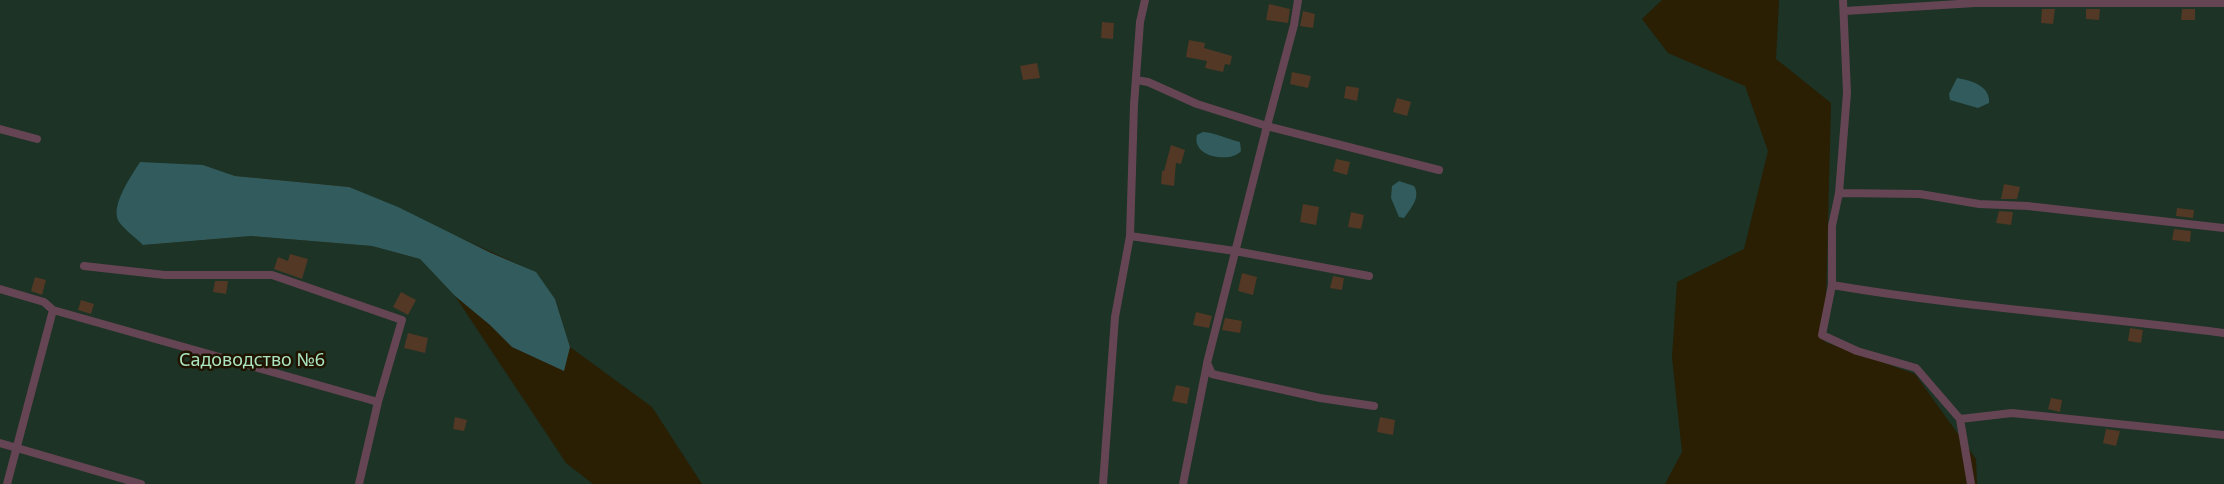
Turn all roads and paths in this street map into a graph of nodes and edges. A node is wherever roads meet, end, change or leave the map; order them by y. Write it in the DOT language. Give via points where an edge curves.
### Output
graph roads {
  1 [pos="1145,0"];
  2 [pos="1298,0"];
  3 [pos="1843,0"];
  4 [pos="2224,3"];
  5 [pos="1845,10"];
  6 [pos="1136,80"];
  7 [pos="1267,126"];
  8 [pos="0,129"];
  9 [pos="37,139"];
  10 [pos="1439,170"];
  11 [pos="1839,193"];
  12 [pos="2224,228"];
  13 [pos="1130,236"];
  14 [pos="1235,250"];
  15 [pos="84,266"];
  16 [pos="1369,276"];
  17 [pos="1832,285"];
  18 [pos="0,289"];
  19 [pos="53,310"];
  20 [pos="2224,333"];
  21 [pos="1207,363"];
  22 [pos="378,402"];
  23 [pos="1374,406"];
  24 [pos="1960,420"];
  25 [pos="2224,435"];
  26 [pos="0,443"];
  27 [pos="17,448"];
  28 [pos="7,484"];
  29 [pos="141,484"];
  30 [pos="359,484"];
  31 [pos="1103,484"];
  32 [pos="1183,484"];
  33 [pos="1971,484"];
  1 -- 6 [label="lane"];
  2 -- 7 [label="lane"];
  3 -- 5 [label="lane"];
  4 -- 5 [label="lane" via="1975,3"];
  5 -- 11 [label="lane" via="1847,93"];
  6 -- 7 [label="lane"];
  6 -- 13 [label="lane"];
  7 -- 10 [label="lane"];
  7 -- 14 [label="lane"];
  8 -- 9 [label="lane"];
  11 -- 12 [label="lane" via="1920,194 1979,204"];
  11 -- 17 [label="lane" via="1832,226"];
  13 -- 14 [label="lane"];
  13 -- 31 [label="lane" via="1115,317"];
  14 -- 16 [label="lane"];
  14 -- 21 [label="lane"];
  15 -- 22 [label="lane" via="165,275 272,275 402,320"];
  17 -- 20 [label="lane" via="1916,299"];
  17 -- 24 [label="lane" via="1822,335 1857,351 1916,368"];
  18 -- 19 [label="lane" via="44,302"];
  19 -- 22 [label="lane"];
  19 -- 27 [label="lane"];
  21 -- 23 [label="lane" via="1212,374"];
  21 -- 32 [label="lane"];
  22 -- 30 [label="lane"];
  24 -- 25 [label="lane" via="2012,413"];
  24 -- 33 [label="lane"];
  26 -- 27 [label="lane"];
  27 -- 28 [label="lane"];
  27 -- 29 [label="lane"];
}
